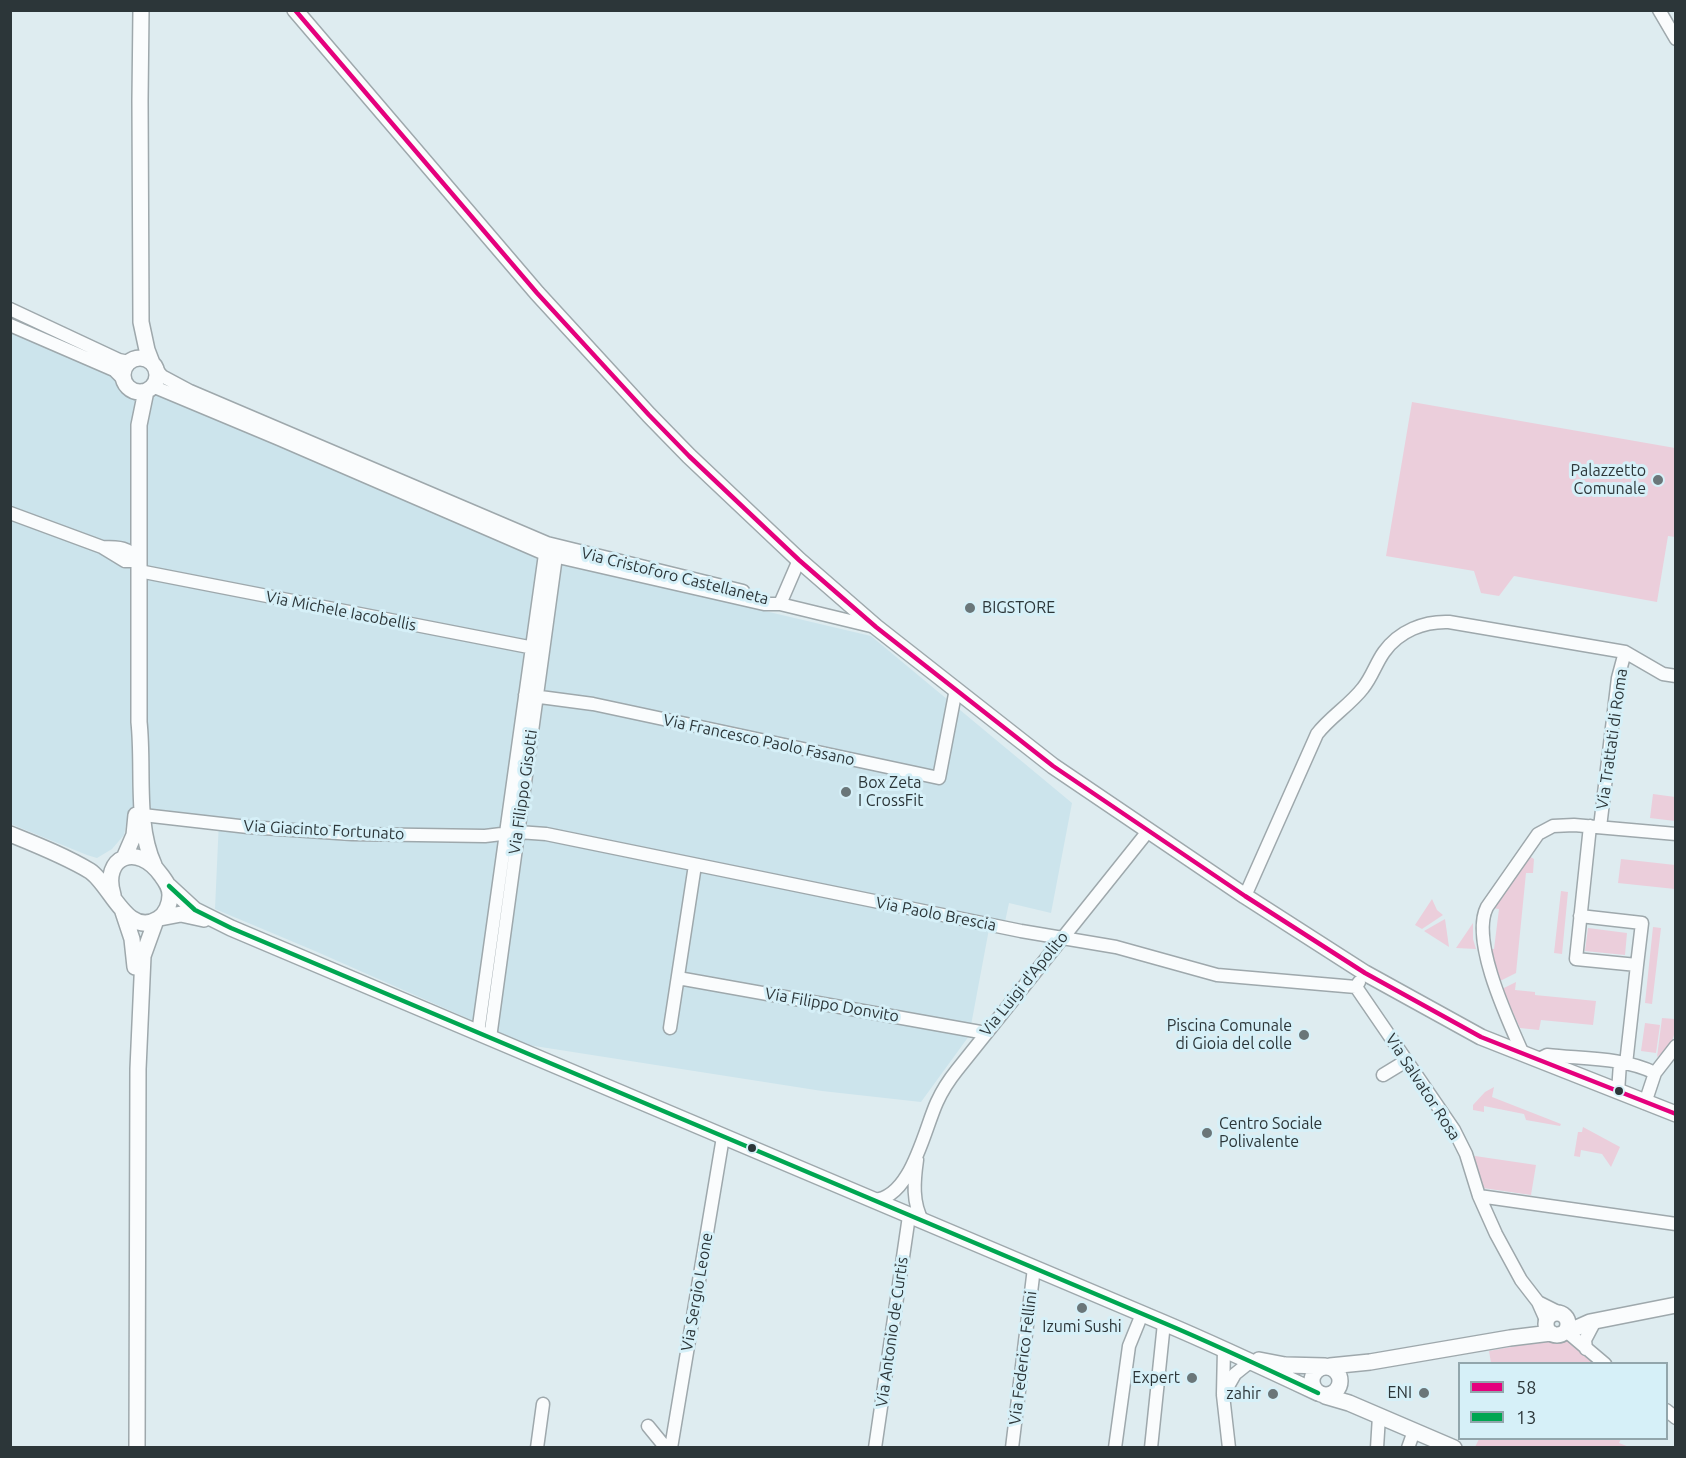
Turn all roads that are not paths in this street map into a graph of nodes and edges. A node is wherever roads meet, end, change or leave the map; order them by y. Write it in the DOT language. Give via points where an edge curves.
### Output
graph roads {
  1 [pos="141,10"];
  2 [pos="295,10"];
  3 [pos="1659,10"];
  4 [pos="1676,39"];
  5 [pos="10,309"];
  6 [pos="141,322"];
  7 [pos="10,324"];
  8 [pos="130,361"];
  9 [pos="154,365"];
  10 [pos="127,385"];
  11 [pos="149,389"];
  12 [pos="139,425"];
  13 [pos="10,513"];
  14 [pos="139,515"];
  15 [pos="121,546"];
  16 [pos="102,547"];
  17 [pos="551,550"];
  18 [pos="799,561"];
  19 [pos="135,565"];
  20 [pos="780,604"];
  21 [pos="876,627"];
  22 [pos="538,649"];
  23 [pos="1625,652"];
  24 [pos="1676,676"];
  25 [pos="956,689"];
  26 [pos="531,695"];
  27 [pos="140,722"];
  28 [pos="143,815"];
  29 [pos="1595,826"];
  30 [pos="1149,830"];
  31 [pos="512,833"];
  32 [pos="10,834"];
  33 [pos="1676,834"];
  34 [pos="57,854"];
  35 [pos="120,861"];
  36 [pos="154,865"];
  37 [pos="694,865"];
  38 [pos="169,886"];
  39 [pos="113,895"];
  40 [pos="1245,896"];
  41 [pos="123,912"];
  42 [pos="1580,916"];
  43 [pos="158,919"];
  44 [pos="231,928"];
  45 [pos="1062,938"];
  46 [pos="1637,966"];
  47 [pos="1365,973"];
  48 [pos="678,978"];
  49 [pos="1356,987"];
  50 [pos="670,1028"];
  51 [pos="986,1033"];
  52 [pos="484,1036"];
  53 [pos="1676,1046"];
  54 [pos="1530,1057"];
  55 [pos="1406,1061"];
  56 [pos="1623,1063"];
  57 [pos="138,1069"];
  58 [pos="1655,1073"];
  59 [pos="1383,1076"];
  60 [pos="1618,1092"];
  61 [pos="1645,1103"];
  62 [pos="1676,1114"];
  63 [pos="723,1137"];
  64 [pos="912,1177"];
  65 [pos="1479,1196"];
  66 [pos="873,1200"];
  67 [pos="910,1216"];
  68 [pos="1676,1224"];
  69 [pos="1034,1268"];
  70 [pos="1676,1305"];
  71 [pos="1142,1314"];
  72 [pos="1592,1321"];
  73 [pos="1164,1323"];
  74 [pos="1557,1323"];
  75 [pos="1586,1349"];
  76 [pos="1237,1355"];
  77 [pos="1370,1362"];
  78 [pos="1602,1362"];
  79 [pos="1327,1366"];
  80 [pos="1340,1383"];
  81 [pos="1322,1394"];
  82 [pos="1223,1395"];
  83 [pos="1349,1403"];
  84 [pos="543,1404"];
  85 [pos="1379,1416"];
  86 [pos="648,1426"];
  87 [pos="1414,1431"];
  88 [pos="137,1448"];
  89 [pos="537,1448"];
  90 [pos="666,1448"];
  91 [pos="671,1448"];
  92 [pos="875,1448"];
  93 [pos="1012,1448"];
  94 [pos="1115,1448"];
  95 [pos="1151,1448"];
  96 [pos="1229,1448"];
  97 [pos="1377,1448"];
  98 [pos="1408,1448"];
  99 [pos="1454,1448"];
  1 -- 6 [label="main road"];
  2 -- 18 [label="main road" via="566,324 689,456"];
  3 -- 4 [label="street"];
  5 -- 8 [label="street" via="119,360"];
  6 -- 8 [label="main road"];
  6 -- 9 [label="main road"];
  7 -- 10 [label="street" via="114,370"];
  8 -- 9 [label="main road" via="143,358"];
  8 -- 10 [label="main road" via="124,369"];
  9 -- 11 [label="main road" via="157,378"];
  9 -- 17 [label="street, Via Cristoforo Castellaneta" via="162,376 190,390"];
  10 -- 11 [label="main road" via="135,392"];
  10 -- 12 [label="main road"];
  11 -- 12 [label="main road"];
  11 -- 17 [label="street, Via Cristoforo Castellaneta" via="157,388"];
  12 -- 14 [label="main road"];
  13 -- 16 [label="street"];
  14 -- 15 [label="street" via="134,534"];
  14 -- 19 [label="main road"];
  15 -- 16 [label="street"];
  15 -- 19 [label="street" via="131,551"];
  16 -- 19 [label="street"];
  17 -- 20 [label="street, Via Cristoforo Castellaneta" via="766,596"];
  17 -- 22 [label="street, Via Filippo Gisotti"];
  18 -- 20 [label="street"];
  18 -- 21 [label="main road"];
  19 -- 22 [label="street, Via Michele Iacobellis"];
  19 -- 27 [label="main road" via="139,590"];
  20 -- 21 [label="street, Via Cristoforo Castellaneta"];
  21 -- 25 [label="main road"];
  22 -- 26 [label="street, Via Filippo Gisotti"];
  23 -- 24 [label="street" via="1663,674"];
  23 -- 29 [label="street, Via Trattati di Roma"];
  23 -- 40 [label="street" via="1449,622 1427,624 1404,633 1383,653 1363,688 1317,734"];
  25 -- 26 [label="street, Via Francesco Paolo Fasano" via="939,778 593,704"];
  25 -- 30 [label="main road" via="1053,766"];
  26 -- 31 [label="street, Via Filippo Gisotti"];
  27 -- 28 [label="main road"];
  27 -- 35 [label="main road" via="135,828"];
  28 -- 31 [label="street, Via Giacinto Fortunato" via="352,834"];
  28 -- 36 [label="main road" via="145,840"];
  29 -- 33 [label="street"];
  29 -- 42 [label="street, Via Trattati di Roma"];
  29 -- 54 [label="street" via="1559,825 1538,834 1483,915 1482,937 1487,958 1507,1016"];
  30 -- 40 [label="main road"];
  30 -- 45 [label="street, Via Luigi d'Apolito"];
  31 -- 37 [label="street, Via Paolo Brescia" via="546,834"];
  31 -- 52 [label="street, Via Filippo Gisotti"];
  32 -- 34 [label="main road"];
  34 -- 35 [label="main road" via="88,865"];
  34 -- 39 [label="main road" via="93,874"];
  35 -- 36 [label="main road" via="138,856"];
  35 -- 39 [label="main road" via="110,881"];
  36 -- 38 [label="main road"];
  37 -- 45 [label="street, Via Paolo Brescia"];
  37 -- 48 [label="street"];
  38 -- 43 [label="main road" via="169,905"];
  38 -- 44 [label="main road" via="195,910"];
  39 -- 41 [label="main road"];
  40 -- 47 [label="main road"];
  41 -- 43 [label="main road" via="142,922"];
  41 -- 57 [label="main road" via="135,952"];
  42 -- 46 [label="street, Via Trattati di Roma" via="1576,959"];
  42 -- 46 [label="street" via="1642,923"];
  43 -- 44 [label="main road" via="191,915"];
  43 -- 57 [label="main road" via="143,956"];
  44 -- 52 [label="main road"];
  45 -- 49 [label="street, Via Paolo Brescia" via="1116,947 1217,975"];
  45 -- 51 [label="street, Via Luigi d'Apolito"];
  46 -- 56 [label="street"];
  47 -- 49 [label="street"];
  47 -- 54 [label="main road" via="1471,1032"];
  48 -- 50 [label="street"];
  48 -- 51 [label="street, Via Filippo Donvito"];
  49 -- 55 [label="street, Via Salvator Rosa"];
  51 -- 64 [label="street, Via Luigi d'Apolito" via="942,1093"];
  52 -- 63 [label="main road"];
  53 -- 58 [label="street"];
  54 -- 56 [label="street" via="1547,1055"];
  54 -- 60 [label="main road"];
  55 -- 59 [label="street"];
  55 -- 65 [label="street, Via Salvator Rosa" via="1454,1130"];
  56 -- 58 [label="street"];
  56 -- 60 [label="street"];
  57 -- 88 [label="main road"];
  58 -- 61 [label="street"];
  60 -- 61 [label="main road"];
  61 -- 62 [label="main road"];
  63 -- 66 [label="main road"];
  63 -- 91 [label="street, Via Sergio Leone"];
  64 -- 66 [label="street, Via Luigi d'Apolito" via="883,1199"];
  64 -- 67 [label="street" via="917,1209"];
  64 -- 67 [label="street" via="899,1198"];
  65 -- 68 [label="street"];
  65 -- 74 [label="street, Via Salvator Rosa" via="1526,1289"];
  66 -- 67 [label="main road"];
  67 -- 69 [label="main road"];
  67 -- 92 [label="street, Via Antonio de Curtis"];
  69 -- 71 [label="main road"];
  69 -- 93 [label="street, Via Federico Fellini"];
  70 -- 72 [label="main road"];
  71 -- 73 [label="main road"];
  71 -- 94 [label="street" via="1129,1346"];
  72 -- 74 [label="main road"];
  72 -- 75 [label="street"];
  73 -- 76 [label="main road"];
  73 -- 95 [label="street"];
  74 -- 75 [label="street"];
  74 -- 77 [label="main road" via="1527,1335"];
  75 -- 78 [label="street"];
  76 -- 79 [label="main road" via="1285,1365"];
  76 -- 81 [label="main road"];
  76 -- 82 [label="street"];
  76 -- 82 [label="street" via="1235,1374"];
  77 -- 79 [label="main road"];
  77 -- 80 [label="main road"];
  79 -- 80 [label="main road" via="1338,1371"];
  79 -- 81 [label="main road" via="1319,1368 1313,1378 1314,1388"];
  80 -- 81 [label="main road" via="1335,1392"];
  80 -- 83 [label="main road"];
  81 -- 83 [label="main road"];
  82 -- 96 [label="street"];
  83 -- 85 [label="main road"];
  84 -- 89 [label="street"];
  85 -- 87 [label="main road"];
  85 -- 97 [label="street"];
  86 -- 90 [label="street"];
  87 -- 98 [label="street"];
  87 -- 99 [label="main road"];
}
